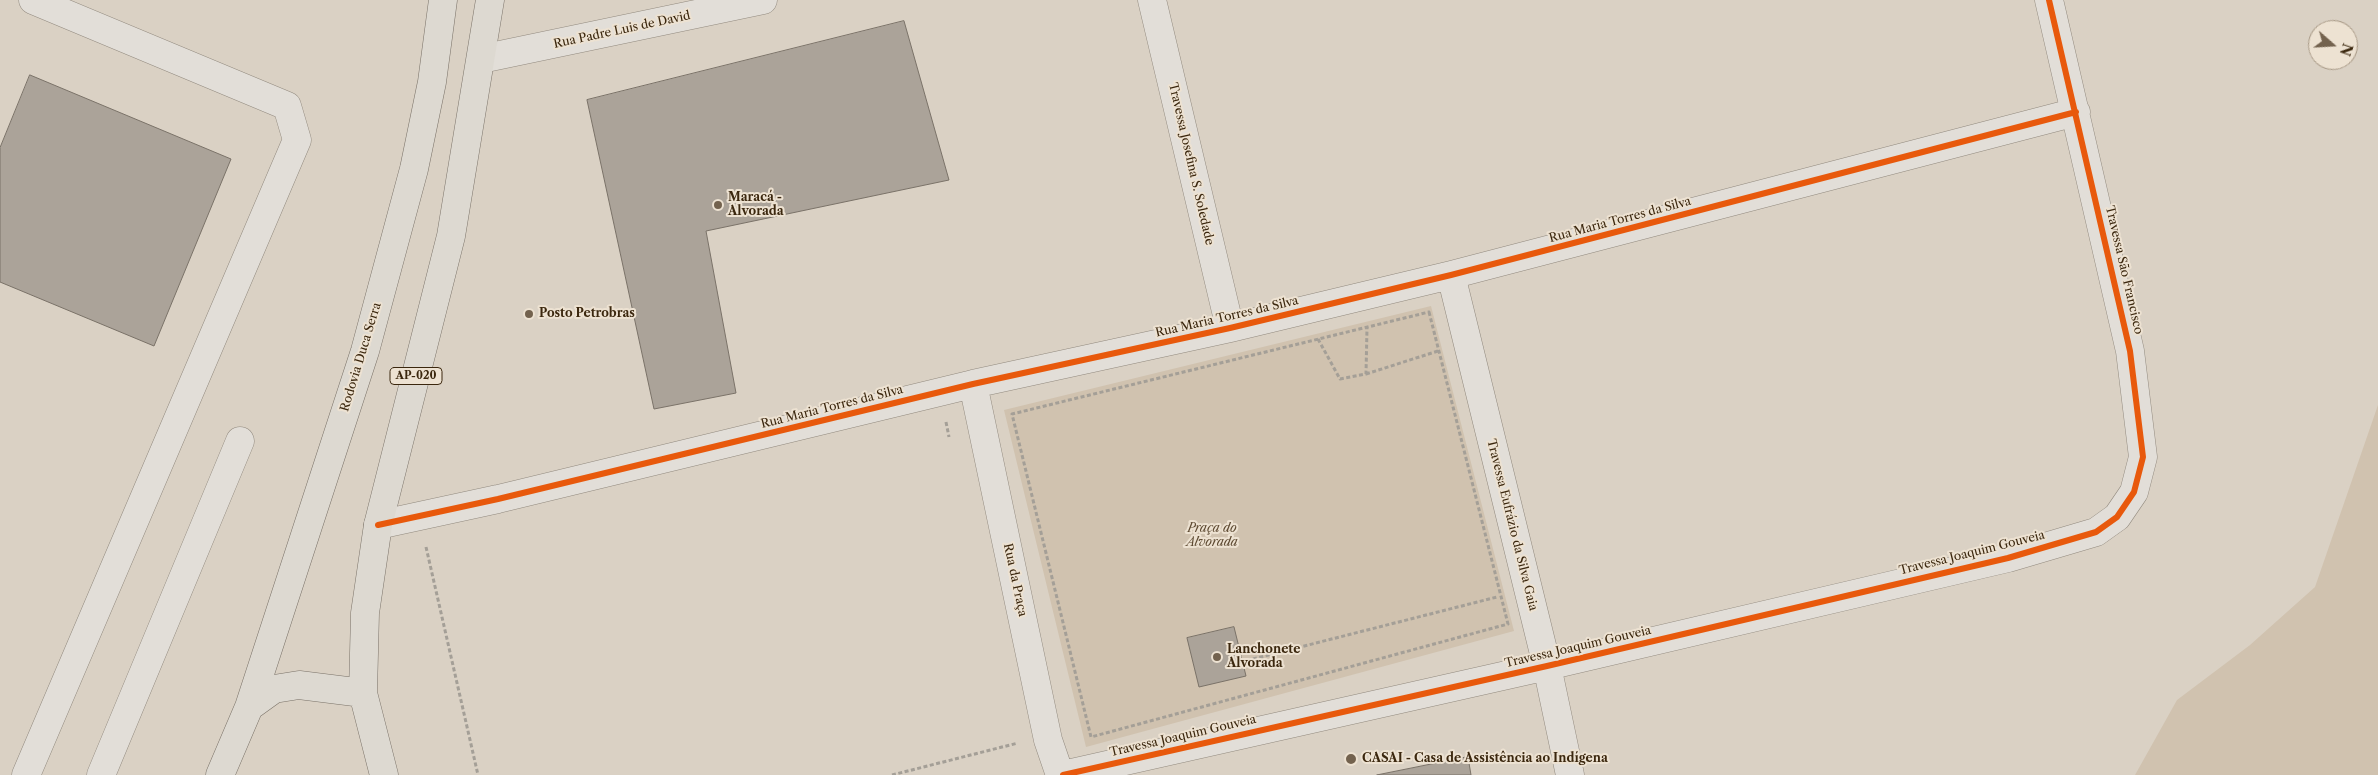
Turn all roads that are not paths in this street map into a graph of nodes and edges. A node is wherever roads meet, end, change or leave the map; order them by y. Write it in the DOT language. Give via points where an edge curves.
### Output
graph roads {
  1 [pos="33,0"];
  2 [pos="490,0"];
  3 [pos="763,0"];
  4 [pos="1152,0"];
  5 [pos="2049,0"];
  6 [pos="441,3"];
  7 [pos="481,59"];
  8 [pos="2076,112"];
  9 [pos="1451,275"];
  10 [pos="1230,328"];
  11 [pos="973,384"];
  12 [pos="240,441"];
  13 [pos="378,526"];
  14 [pos="2096,532"];
  15 [pos="1547,666"];
  16 [pos="362,693"];
  17 [pos="249,706"];
  18 [pos="26,775"];
  19 [pos="101,775"];
  20 [pos="220,775"];
  21 [pos="384,775"];
  22 [pos="1062,775"];
  23 [pos="1570,775"];
  1 -- 18 [label="street" via="287,106 298,140"];
  2 -- 7 [label="main road, AP-020"];
  3 -- 7 [label="street, Rua Padre Luis de David"];
  4 -- 10 [label="street, Travessa Josefina S. Soledade"];
  5 -- 8 [label="street, Travessa São Francisco"];
  6 -- 17 [label="main road, Rodovia Duca Serra" via="432,82 414,170 365,351"];
  7 -- 13 [label="main road, AP-020" via="451,236"];
  8 -- 9 [label="street, Rua Maria Torres da Silva"];
  8 -- 14 [label="street, Travessa São Francisco" via="2130,351 2143,457 2134,492 2117,517"];
  9 -- 10 [label="street, Rua Maria Torres da Silva"];
  9 -- 15 [label="street, Travessa Eufrázio da Silva Gaia"];
  10 -- 11 [label="street, Rua Maria Torres da Silva"];
  11 -- 13 [label="street, Rua Maria Torres da Silva"];
  11 -- 22 [label="street, Rua da Praça" via="1048,740"];
  12 -- 19 [label="street"];
  13 -- 16 [label="main road, AP-020" via="364,613"];
  14 -- 15 [label="street, Travessa Joaquim Gouveia" via="2008,558"];
  15 -- 22 [label="street, Travessa Joaquim Gouveia"];
  15 -- 23 [label="street, Travessa Eufrázio da Silva Gaia"];
  16 -- 17 [label="main road" via="299,685 274,689"];
  16 -- 21 [label="main road"];
  17 -- 20 [label="main road, Rodovia Duca Serra"];
}
